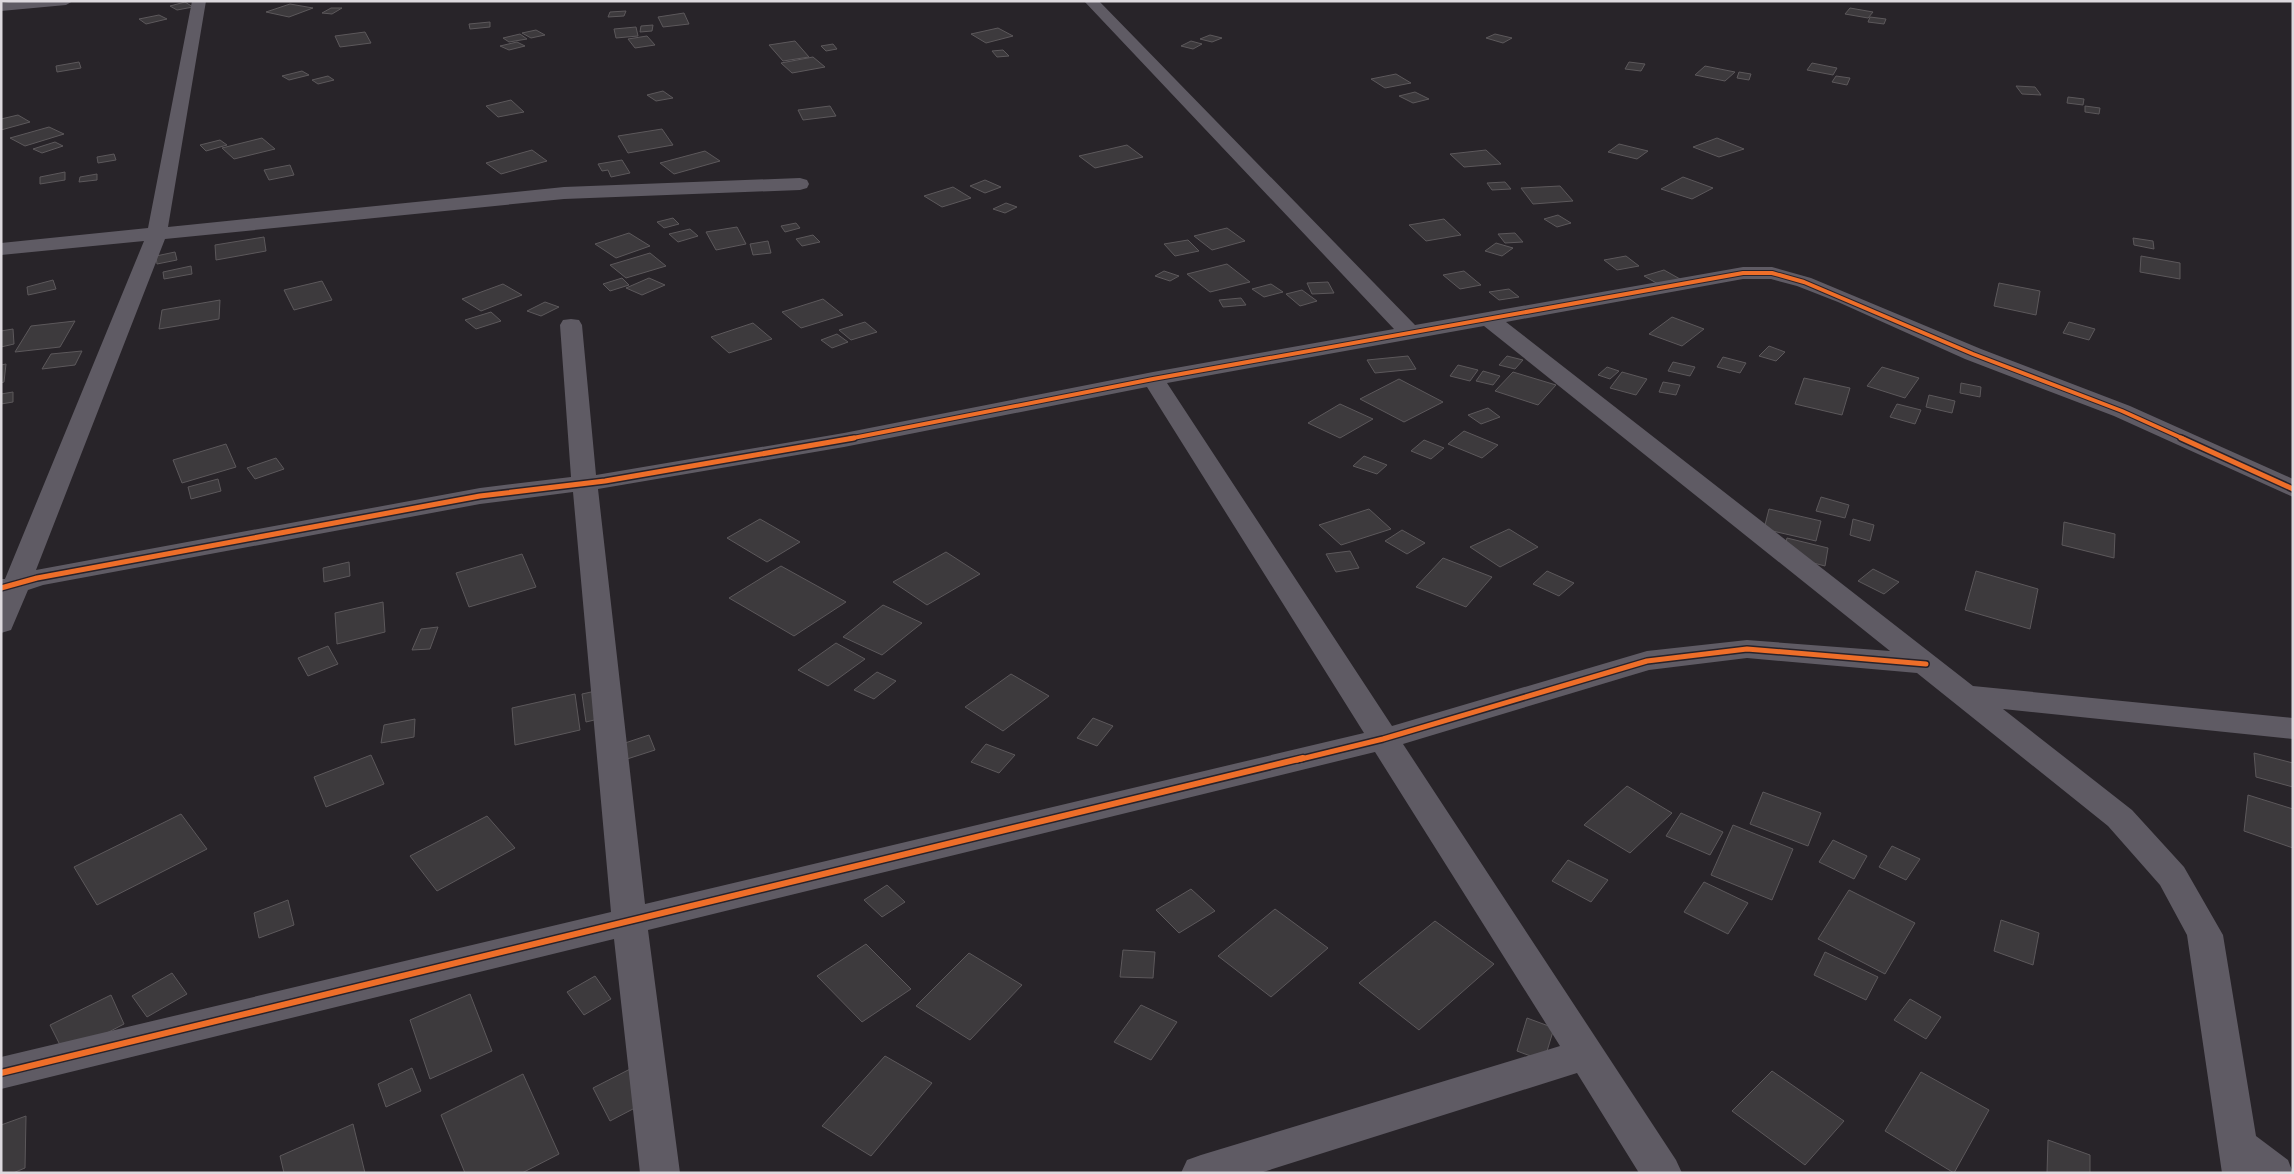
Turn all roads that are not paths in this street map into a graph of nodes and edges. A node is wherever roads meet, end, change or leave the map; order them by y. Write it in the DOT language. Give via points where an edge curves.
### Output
graph roads {
  1 [pos="66,1"];
  2 [pos="199,1"];
  3 [pos="1090,1"];
  4 [pos="1,7"];
  5 [pos="800,184"];
  6 [pos="157,233"];
  7 [pos="1,249"];
  8 [pos="1489,318"];
  9 [pos="571,325"];
  10 [pos="1410,333"];
  11 [pos="1153,378"];
  12 [pos="584,483"];
  13 [pos="2293,488"];
  14 [pos="9,586"];
  15 [pos="1,624"];
  16 [pos="1926,664"];
  17 [pos="1965,695"];
  18 [pos="2293,729"];
  19 [pos="1383,739"];
  20 [pos="629,922"];
  21 [pos="1586,1054"];
  22 [pos="1,1073"];
  23 [pos="2239,1159"];
  24 [pos="660,1173"];
  25 [pos="1201,1173"];
  26 [pos="1662,1173"];
  27 [pos="2274,1173"];
  1 -- 4 [label="street"];
  2 -- 6 [label="street"];
  3 -- 10 [label="street"];
  5 -- 6 [label="street" via="564,194"];
  6 -- 7 [label="street"];
  6 -- 14 [label="street"];
  8 -- 10 [label="street"];
  8 -- 13 [label="street" via="1743,274 1772,273 1845,298 1973,354 2122,411"];
  8 -- 16 [label="street"];
  9 -- 12 [label="street"];
  10 -- 11 [label="street"];
  11 -- 12 [label="street" via="844,440"];
  11 -- 19 [label="street"];
  12 -- 14 [label="street" via="471,498 37,578"];
  12 -- 20 [label="street"];
  14 -- 15 [label="street"];
  16 -- 17 [label="street"];
  16 -- 19 [label="street" via="1747,649 1647,661"];
  17 -- 18 [label="street"];
  17 -- 23 [label="street" via="2120,818 2172,876 2204,935"];
  19 -- 20 [label="street"];
  19 -- 21 [label="street"];
  20 -- 22 [label="street"];
  20 -- 24 [label="street"];
  21 -- 25 [label="street"];
  21 -- 26 [label="street"];
  23 -- 27 [label="street"];
}
